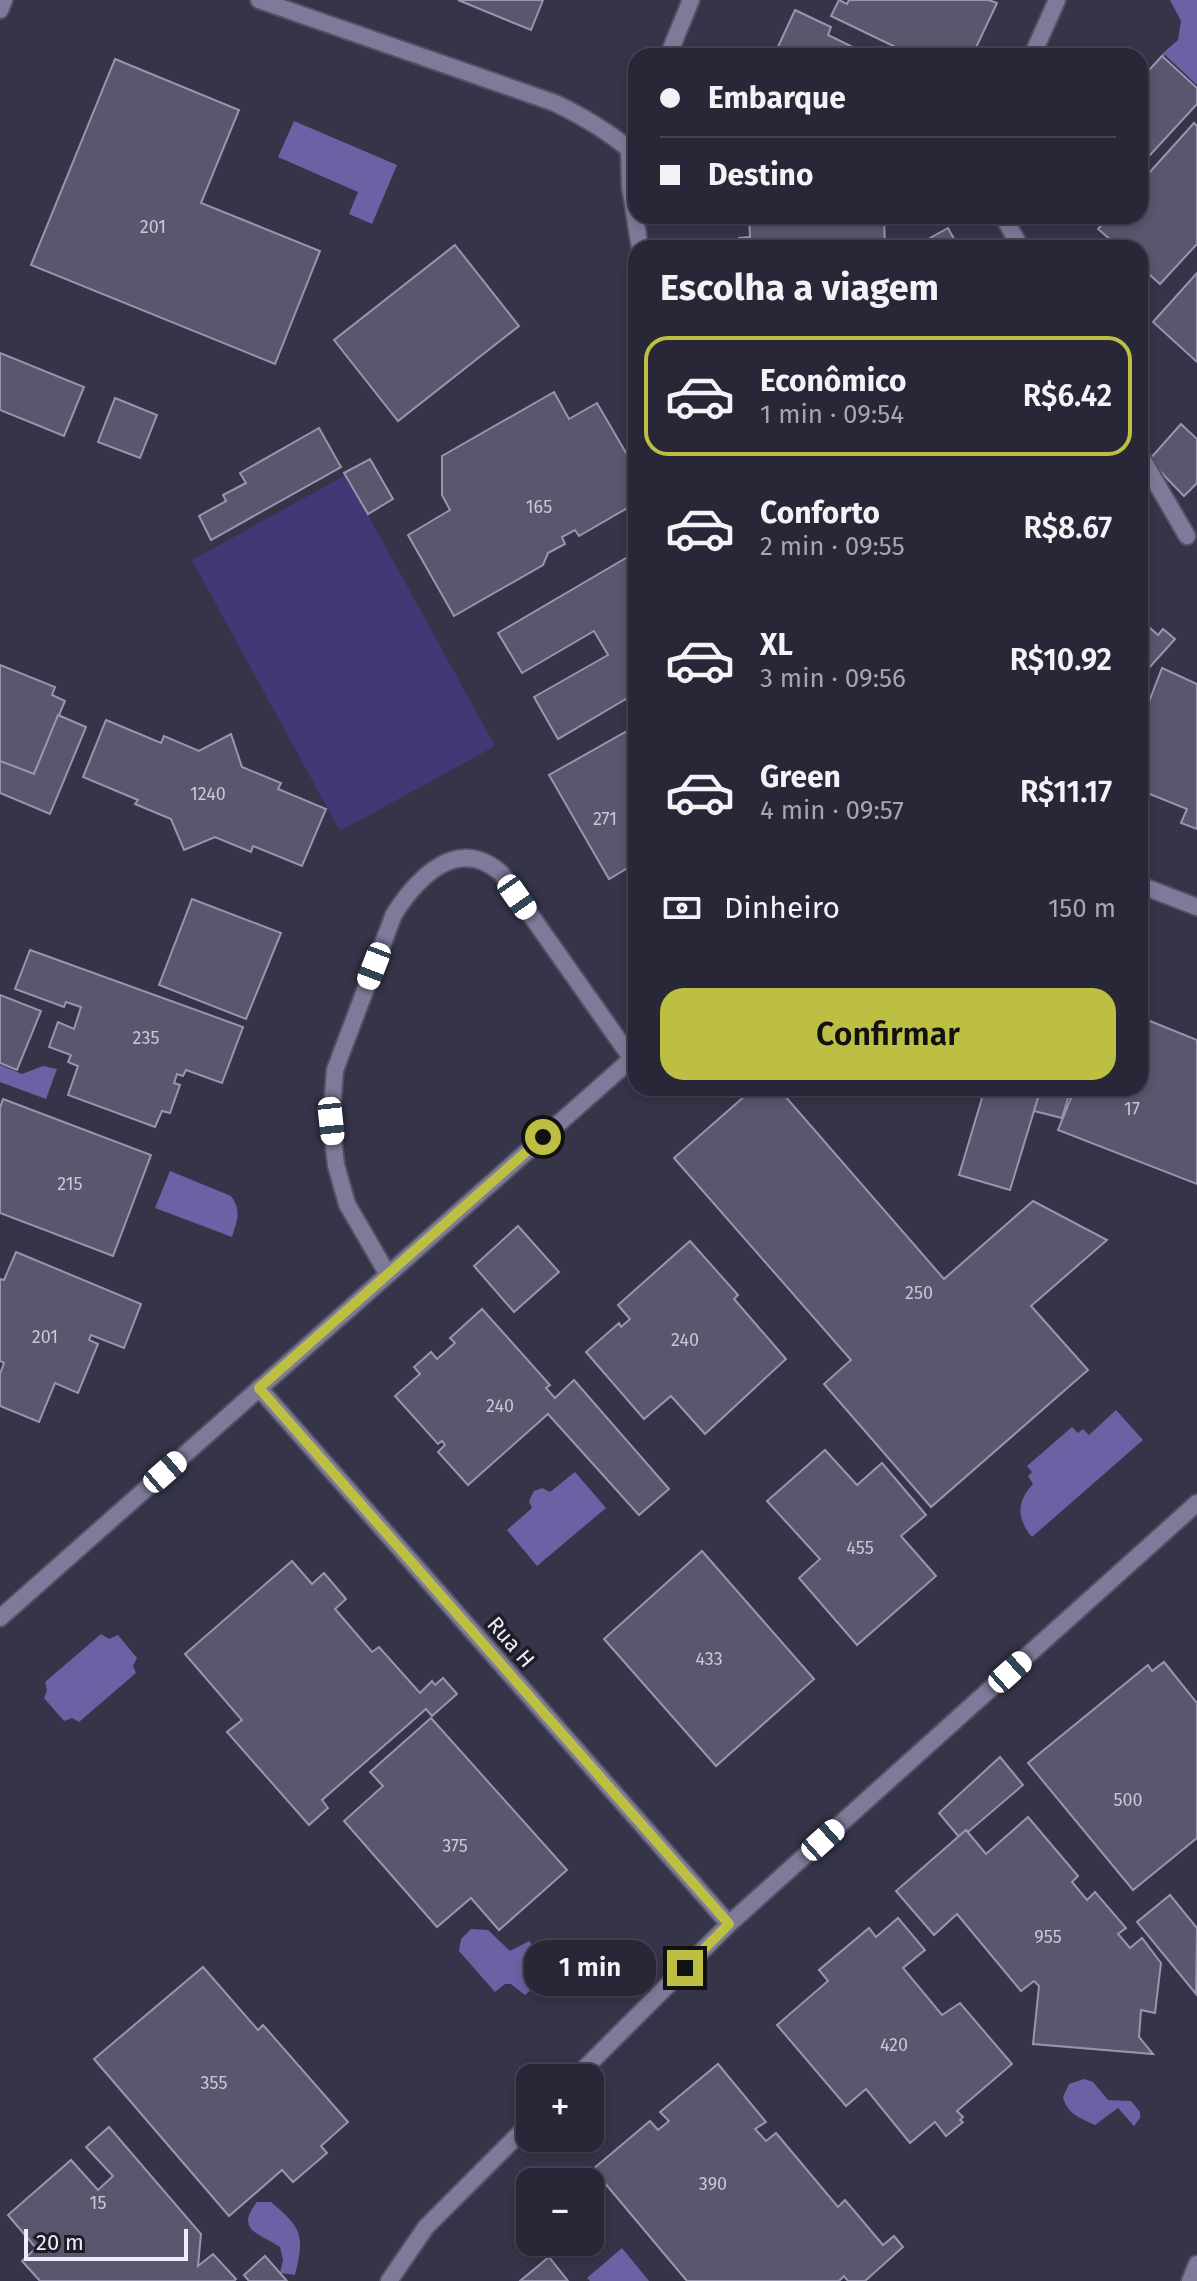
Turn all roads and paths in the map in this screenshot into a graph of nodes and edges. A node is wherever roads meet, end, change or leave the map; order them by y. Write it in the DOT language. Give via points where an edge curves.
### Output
graph roads {
  1 [pos="4,0"];
  2 [pos="259,0"];
  3 [pos="691,0"];
  4 [pos="1057,0"];
  5 [pos="0,10"];
  6 [pos="671,48"];
  7 [pos="1036,48"];
  8 [pos="628,148"];
  9 [pos="1148,469"];
  10 [pos="1187,536"];
  11 [pos="1148,888"];
  12 [pos="1197,907"];
  13 [pos="628,1049"];
  14 [pos="628,1062"];
  15 [pos="387,1273"];
  16 [pos="259,1388"];
  17 [pos="1197,1503"];
  18 [pos="0,1618"];
  19 [pos="729,1924"];
  20 [pos="589,2064"];
  21 [pos="516,2137"];
  22 [pos="1197,2264"];
  23 [pos="389,2281"];
  24 [pos="1190,2281"];
  1 -- 5 [label="street"];
  2 -- 8 [label="street" via="555,103"];
  3 -- 6 [label="street"];
  4 -- 7 [label="street"];
  9 -- 10 [label="street"];
  11 -- 12 [label="street"];
  13 -- 15 [label="street" via="501,873 488,862 471,858 451,860 430,872 394,914 335,1070 331,1121 336,1165 347,1204"];
  14 -- 15 [label="street"];
  15 -- 16 [label="street"];
  16 -- 18 [label="street"];
  16 -- 19 [label="street, Rua H"];
  17 -- 19 [label="street"];
  19 -- 20 [label="street"];
  21 -- 23 [label="street" via="426,2227"];
  22 -- 24 [label="street"];
}
